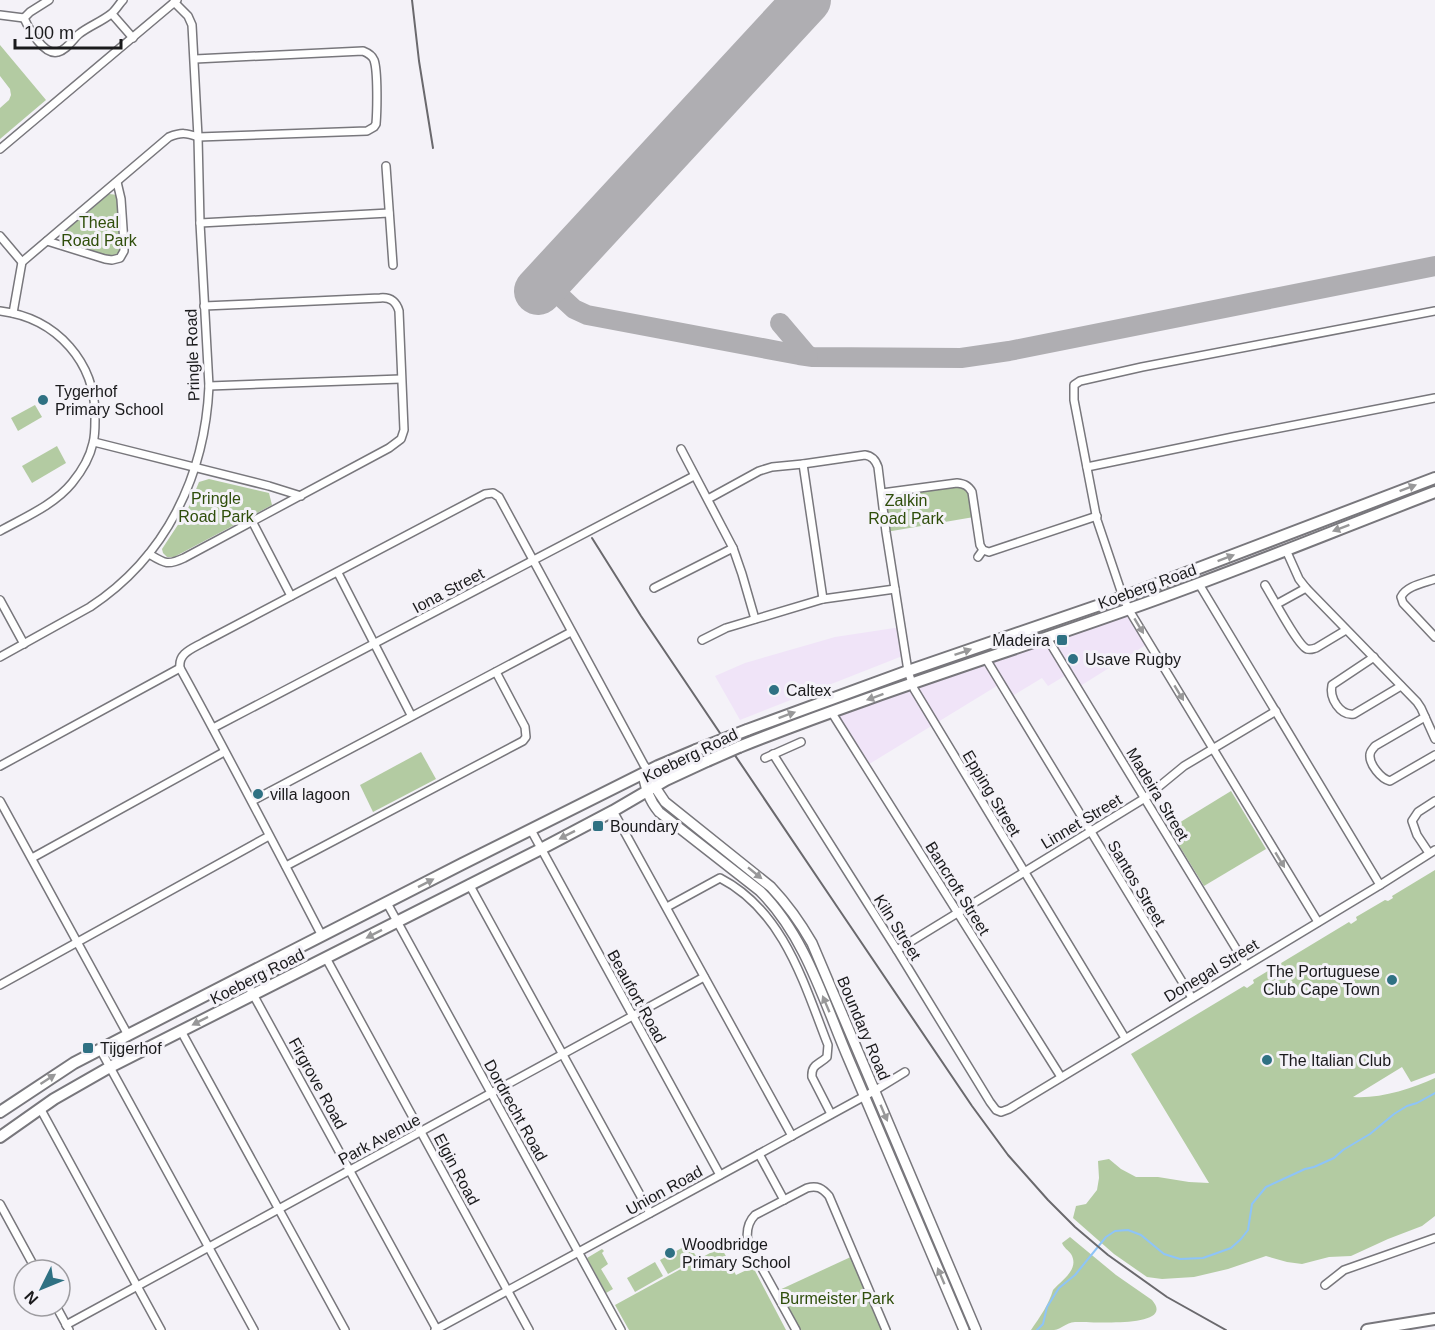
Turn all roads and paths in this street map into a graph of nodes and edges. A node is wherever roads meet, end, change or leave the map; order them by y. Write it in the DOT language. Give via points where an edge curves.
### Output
graph roads {
  1 [pos="49,0"];
  2 [pos="123,0"];
  3 [pos="176,1"];
  4 [pos="112,14"];
  5 [pos="0,15"];
  6 [pos="24,18"];
  7 [pos="133,38"];
  8 [pos="195,59"];
  9 [pos="198,137"];
  10 [pos="0,149"];
  11 [pos="386,166"];
  12 [pos="117,182"];
  13 [pos="389,213"];
  14 [pos="200,223"];
  15 [pos="0,236"];
  16 [pos="47,241"];
  17 [pos="22,262"];
  18 [pos="393,265"];
  19 [pos="204,306"];
  20 [pos="0,311"];
  21 [pos="1435,311"];
  22 [pos="13,313"];
  23 [pos="401,379"];
  24 [pos="209,386"];
  25 [pos="1435,398"];
  26 [pos="94,442"];
  27 [pos="681,449"];
  28 [pos="803,464"];
  29 [pos="1087,467"];
  30 [pos="196,468"];
  31 [pos="694,476"];
  32 [pos="1434,480"];
  33 [pos="1435,492"];
  34 [pos="882,494"];
  35 [pos="302,496"];
  36 [pos="708,499"];
  37 [pos="1097,516"];
  38 [pos="252,521"];
  39 [pos="0,531"];
  40 [pos="733,548"];
  41 [pos="983,550"];
  42 [pos="1286,550"];
  43 [pos="149,554"];
  44 [pos="978,557"];
  45 [pos="534,560"];
  46 [pos="338,573"];
  47 [pos="1435,579"];
  48 [pos="1199,584"];
  49 [pos="1265,585"];
  50 [pos="654,588"];
  51 [pos="1306,588"];
  52 [pos="895,589"];
  53 [pos="291,596"];
  54 [pos="1123,597"];
  55 [pos="823,599"];
  56 [pos="0,600"];
  57 [pos="1277,604"];
  58 [pos="1129,610"];
  59 [pos="755,619"];
  60 [pos="1346,630"];
  61 [pos="571,632"];
  62 [pos="1435,637"];
  63 [pos="1047,638"];
  64 [pos="702,640"];
  65 [pos="24,644"];
  66 [pos="374,644"];
  67 [pos="0,657"];
  68 [pos="1374,657"];
  69 [pos="986,658"];
  70 [pos="180,668"];
  71 [pos="908,671"];
  72 [pos="496,672"];
  73 [pos="912,684"];
  74 [pos="1401,686"];
  75 [pos="1276,711"];
  76 [pos="832,713"];
  77 [pos="411,716"];
  78 [pos="1425,717"];
  79 [pos="213,728"];
  80 [pos="1435,739"];
  81 [pos="801,742"];
  82 [pos="1213,749"];
  83 [pos="224,752"];
  84 [pos="773,754"];
  85 [pos="1435,755"];
  86 [pos="765,758"];
  87 [pos="0,766"];
  88 [pos="646,770"];
  89 [pos="651,790"];
  90 [pos="1145,798"];
  91 [pos="0,801"];
  92 [pos="252,801"];
  93 [pos="1435,801"];
  94 [pos="613,811"];
  95 [pos="531,830"];
  96 [pos="1090,832"];
  97 [pos="269,836"];
  98 [pos="541,849"];
  99 [pos="1432,852"];
  100 [pos="32,858"];
  101 [pos="286,866"];
  102 [pos="1024,872"];
  103 [pos="469,884"];
  104 [pos="1380,885"];
  105 [pos="387,903"];
  106 [pos="667,907"];
  107 [pos="957,913"];
  108 [pos="398,922"];
  109 [pos="1318,922"];
  110 [pos="322,936"];
  111 [pos="77,942"];
  112 [pos="897,950"];
  113 [pos="326,958"];
  114 [pos="1246,965"];
  115 [pos="243,976"];
  116 [pos="704,977"];
  117 [pos="0,985"];
  118 [pos="253,994"];
  119 [pos="1192,999"];
  120 [pos="633,1016"];
  121 [pos="181,1031"];
  122 [pos="128,1035"];
  123 [pos="1125,1038"];
  124 [pos="100,1049"];
  125 [pos="562,1054"];
  126 [pos="110,1067"];
  127 [pos="905,1072"];
  128 [pos="1061,1077"];
  129 [pos="874,1091"];
  130 [pos="491,1093"];
  131 [pos="865,1096"];
  132 [pos="40,1108"];
  133 [pos="0,1112"];
  134 [pos="1001,1112"];
  135 [pos="831,1114"];
  136 [pos="422,1131"];
  137 [pos="792,1136"];
  138 [pos="0,1137"];
  139 [pos="759,1154"];
  140 [pos="350,1170"];
  141 [pos="720,1175"];
  142 [pos="784,1200"];
  143 [pos="0,1204"];
  144 [pos="278,1209"];
  145 [pos="650,1213"];
  146 [pos="1435,1238"];
  147 [pos="209,1247"];
  148 [pos="578,1252"];
  149 [pos="29,1258"];
  150 [pos="1325,1285"];
  151 [pos="137,1286"];
  152 [pos="508,1291"];
  153 [pos="1435,1319"];
  154 [pos="67,1328"];
  155 [pos="161,1330"];
  156 [pos="254,1330"];
  157 [pos="345,1330"];
  158 [pos="436,1330"];
  159 [pos="529,1330"];
  160 [pos="621,1330"];
  161 [pos="796,1330"];
  162 [pos="886,1330"];
  163 [pos="964,1330"];
  164 [pos="976,1330"];
  165 [pos="1366,1330"];
  1 -- 6 [label="street"];
  2 -- 4 [label="street"];
  3 -- 7 [label="street"];
  3 -- 8 [label="street, Pringle Road" via="191,20"];
  4 -- 6 [label="street" via="57,52 42,45"];
  4 -- 7 [label="street"];
  5 -- 6 [label="street"];
  7 -- 10 [label="street"];
  8 -- 9 [label="street, Pringle Road"];
  8 -- 9 [label="street" via="366,52 375,61 377,122 367,131"];
  9 -- 12 [label="street" via="186,133 169,137"];
  9 -- 14 [label="street, Pringle Road"];
  11 -- 13 [label="street"];
  12 -- 16 [label="street"];
  12 -- 16 [label="street" via="124,243 120,258 112,261"];
  13 -- 14 [label="street"];
  13 -- 18 [label="street"];
  14 -- 19 [label="street, Pringle Road"];
  15 -- 17 [label="street"];
  16 -- 17 [label="street"];
  17 -- 22 [label="street"];
  19 -- 23 [label="street" via="389,298 399,311"];
  19 -- 24 [label="street, Pringle Road"];
  20 -- 22 [label="street"];
  21 -- 29 [label="street" via="1080,381 1074,385 1074,400"];
  22 -- 26 [label="street" via="53,331 85,368 95,406"];
  23 -- 24 [label="street"];
  23 -- 35 [label="street" via="401,439"];
  24 -- 30 [label="street, Pringle Road"];
  25 -- 29 [label="street"];
  26 -- 30 [label="street"];
  26 -- 39 [label="street" via="72,484 56,499"];
  27 -- 31 [label="street"];
  28 -- 34 [label="street, Epping Street" via="865,455 873,458"];
  28 -- 36 [label="street" via="759,471"];
  28 -- 55 [label="street"];
  29 -- 37 [label="street"];
  30 -- 35 [label="street"];
  30 -- 43 [label="street, Pringle Road" via="177,512"];
  31 -- 36 [label="street"];
  31 -- 45 [label="street, Iona Street"];
  54 -- 32 [label="main road, Koeberg Road, one-way"];
  33 -- 42 [label="main road, Koeberg Road, one-way"];
  34 -- 41 [label="street" via="957,483 968,486"];
  34 -- 52 [label="street, Epping Street"];
  35 -- 38 [label="street"];
  36 -- 40 [label="street"];
  37 -- 41 [label="street" via="991,552"];
  37 -- 54 [label="street"];
  38 -- 43 [label="street" via="171,564"];
  38 -- 53 [label="street"];
  40 -- 50 [label="street"];
  40 -- 59 [label="street"];
  41 -- 44 [label="street"];
  42 -- 48 [label="main road, Koeberg Road"];
  42 -- 51 [label="street"];
  43 -- 65 [label="street, Pringle Road" via="103,598"];
  45 -- 46 [label="street" via="496,495 489,493"];
  45 -- 61 [label="street"];
  45 -- 66 [label="street, Iona Street"];
  46 -- 53 [label="street"];
  46 -- 66 [label="street"];
  47 -- 62 [label="street" via="1407,589 1401,597"];
  48 -- 58 [label="main road, Koeberg Road"];
  48 -- 75 [label="street"];
  49 -- 57 [label="street"];
  51 -- 57 [label="street"];
  51 -- 60 [label="street"];
  52 -- 55 [label="street"];
  52 -- 71 [label="street, Epping Street"];
  53 -- 70 [label="street" via="185,652"];
  54 -- 58 [label="street"];
  71 -- 54 [label="main road, Koeberg Road, one-way"];
  55 -- 59 [label="street"];
  56 -- 65 [label="street"];
  57 -- 60 [label="street" via="1307,649 1316,648"];
  58 -- 63 [label="main road, Koeberg Road"];
  58 -- 82 [label="street, one-way"];
  59 -- 64 [label="street"];
  60 -- 68 [label="street"];
  61 -- 72 [label="street"];
  61 -- 88 [label="street"];
  63 -- 69 [label="main road, Koeberg Road"];
  63 -- 90 [label="street, Madeira Street"];
  65 -- 67 [label="street, Pringle Road"];
  66 -- 77 [label="street"];
  66 -- 79 [label="street, Iona Street"];
  68 -- 74 [label="street"];
  68 -- 74 [label="street" via="1332,685 1330,693 1340,710 1354,714"];
  69 -- 73 [label="main road, Koeberg Road"];
  69 -- 96 [label="street, Santos Street"];
  70 -- 79 [label="street"];
  70 -- 87 [label="street"];
  71 -- 73 [label="street, Epping Street"];
  88 -- 71 [label="main road, Koeberg Road, one-way, bridge"];
  72 -- 77 [label="street"];
  72 -- 101 [label="street" via="525,727 523,741"];
  73 -- 76 [label="main road, Koeberg Road, one-way"];
  73 -- 102 [label="street, Epping Street"];
  74 -- 78 [label="street"];
  75 -- 82 [label="street, Linnet Street"];
  75 -- 104 [label="street"];
  76 -- 89 [label="main road, Koeberg Road, bridge" via="755,740"];
  76 -- 107 [label="street, Bancroft Street"];
  77 -- 92 [label="street"];
  78 -- 80 [label="street"];
  78 -- 85 [label="street" via="1375,746 1370,758 1380,776 1390,781"];
  79 -- 83 [label="street"];
  81 -- 84 [label="street"];
  82 -- 90 [label="street, Linnet Street" via="1184,766"];
  82 -- 109 [label="street, one-way"];
  83 -- 92 [label="street"];
  83 -- 100 [label="street"];
  84 -- 86 [label="street"];
  84 -- 112 [label="street, Kiln Street"];
  88 -- 89 [label="main road"];
  88 -- 95 [label="main road, Koeberg Road"];
  89 -- 94 [label="main road, Koeberg Road"];
  89 -- 129 [label="main road, Boundary Road, one-way" via="765,881 795,915 812,943"];
  131 -- 89 [label="main road, Boundary Road, one-way" via="810,967 785,920 748,881 662,815 655,807"];
  90 -- 96 [label="street, Linnet Street"];
  90 -- 114 [label="street, Madeira Street"];
  91 -- 100 [label="street"];
  92 -- 97 [label="street"];
  93 -- 99 [label="street" via="1412,821"];
  94 -- 98 [label="main road, Koeberg Road, one-way"];
  94 -- 106 [label="street"];
  95 -- 98 [label="street, Beaufort Road"];
  105 -- 95 [label="main road, Koeberg Road, one-way"];
  96 -- 102 [label="street, Linnet Street"];
  96 -- 119 [label="street, Santos Street"];
  97 -- 101 [label="street"];
  97 -- 111 [label="street"];
  98 -- 103 [label="main road, Koeberg Road"];
  98 -- 120 [label="street, Beaufort Road"];
  99 -- 104 [label="street, Donegal Street"];
  100 -- 111 [label="street"];
  101 -- 110 [label="street"];
  102 -- 107 [label="street, Linnet Street"];
  102 -- 123 [label="street, Epping Street"];
  103 -- 108 [label="main road, Koeberg Road"];
  103 -- 125 [label="street"];
  104 -- 109 [label="street, Donegal Street"];
  105 -- 108 [label="street, Dordrecht Road"];
  105 -- 110 [label="main road, Koeberg Road"];
  106 -- 116 [label="street"];
  106 -- 135 [label="street" via="720,878 749,897 772,922 791,955 828,1046 827,1057 811,1071"];
  107 -- 112 [label="street, Linnet Street"];
  107 -- 128 [label="street, Bancroft Street"];
  108 -- 113 [label="main road, Koeberg Road, one-way"];
  108 -- 130 [label="street, Dordrecht Road"];
  109 -- 114 [label="street, Donegal Street"];
  110 -- 115 [label="main road, Koeberg Road"];
  111 -- 117 [label="street"];
  111 -- 122 [label="street"];
  112 -- 134 [label="street, Kiln Street" via="990,1102"];
  113 -- 118 [label="main road, Koeberg Road"];
  113 -- 136 [label="street, Elgin Road"];
  114 -- 119 [label="street, Donegal Street"];
  115 -- 118 [label="street, Firgrove Road"];
  115 -- 122 [label="main road, Koeberg Road"];
  116 -- 120 [label="street, Park Avenue"];
  116 -- 137 [label="street"];
  118 -- 121 [label="main road, Koeberg Road, one-way"];
  118 -- 140 [label="street, Firgrove Road"];
  119 -- 123 [label="street, Donegal Street"];
  120 -- 125 [label="street, Park Avenue"];
  120 -- 141 [label="street, Beaufort Road"];
  121 -- 126 [label="main road, Koeberg Road"];
  121 -- 144 [label="street"];
  122 -- 124 [label="main road, Koeberg Road"];
  123 -- 128 [label="street, Donegal Street"];
  124 -- 126 [label="street"];
  133 -- 124 [label="main road, Koeberg Road, one-way"];
  125 -- 130 [label="street, Park Avenue"];
  125 -- 145 [label="street"];
  126 -- 132 [label="main road, Koeberg Road"];
  126 -- 147 [label="street"];
  127 -- 129 [label="street, Union Road"];
  128 -- 134 [label="street, Donegal Street"];
  129 -- 131 [label="street, Union Road"];
  129 -- 164 [label="main road, Boundary Road, one-way"];
  130 -- 136 [label="street, Park Avenue"];
  130 -- 148 [label="street, Dordrecht Road"];
  131 -- 135 [label="street, Union Road"];
  163 -- 131 [label="main road, Boundary Road, one-way"];
  132 -- 138 [label="main road, Koeberg Road"];
  132 -- 151 [label="street"];
  135 -- 137 [label="street, Union Road"];
  136 -- 140 [label="street, Park Avenue"];
  136 -- 152 [label="street, Elgin Road"];
  137 -- 139 [label="street, Union Road"];
  139 -- 141 [label="street, Union Road"];
  139 -- 142 [label="street"];
  140 -- 144 [label="street, Park Avenue"];
  140 -- 158 [label="street, Firgrove Road"];
  141 -- 145 [label="street, Union Road"];
  142 -- 161 [label="street" via="755,1215 746,1234"];
  142 -- 162 [label="street" via="813,1186 829,1196"];
  143 -- 149 [label="street"];
  144 -- 147 [label="street, Park Avenue"];
  144 -- 157 [label="street"];
  145 -- 148 [label="street, Union Road"];
  146 -- 150 [label="street" via="1344,1269"];
  147 -- 151 [label="street, Park Avenue"];
  147 -- 156 [label="street"];
  148 -- 152 [label="street, Union Road"];
  148 -- 160 [label="street, Dordrecht Road"];
  151 -- 154 [label="street, Park Avenue"];
  151 -- 155 [label="street"];
  152 -- 158 [label="street, Union Road"];
  152 -- 159 [label="street, Elgin Road"];
  153 -- 165 [label="main road"];
}
